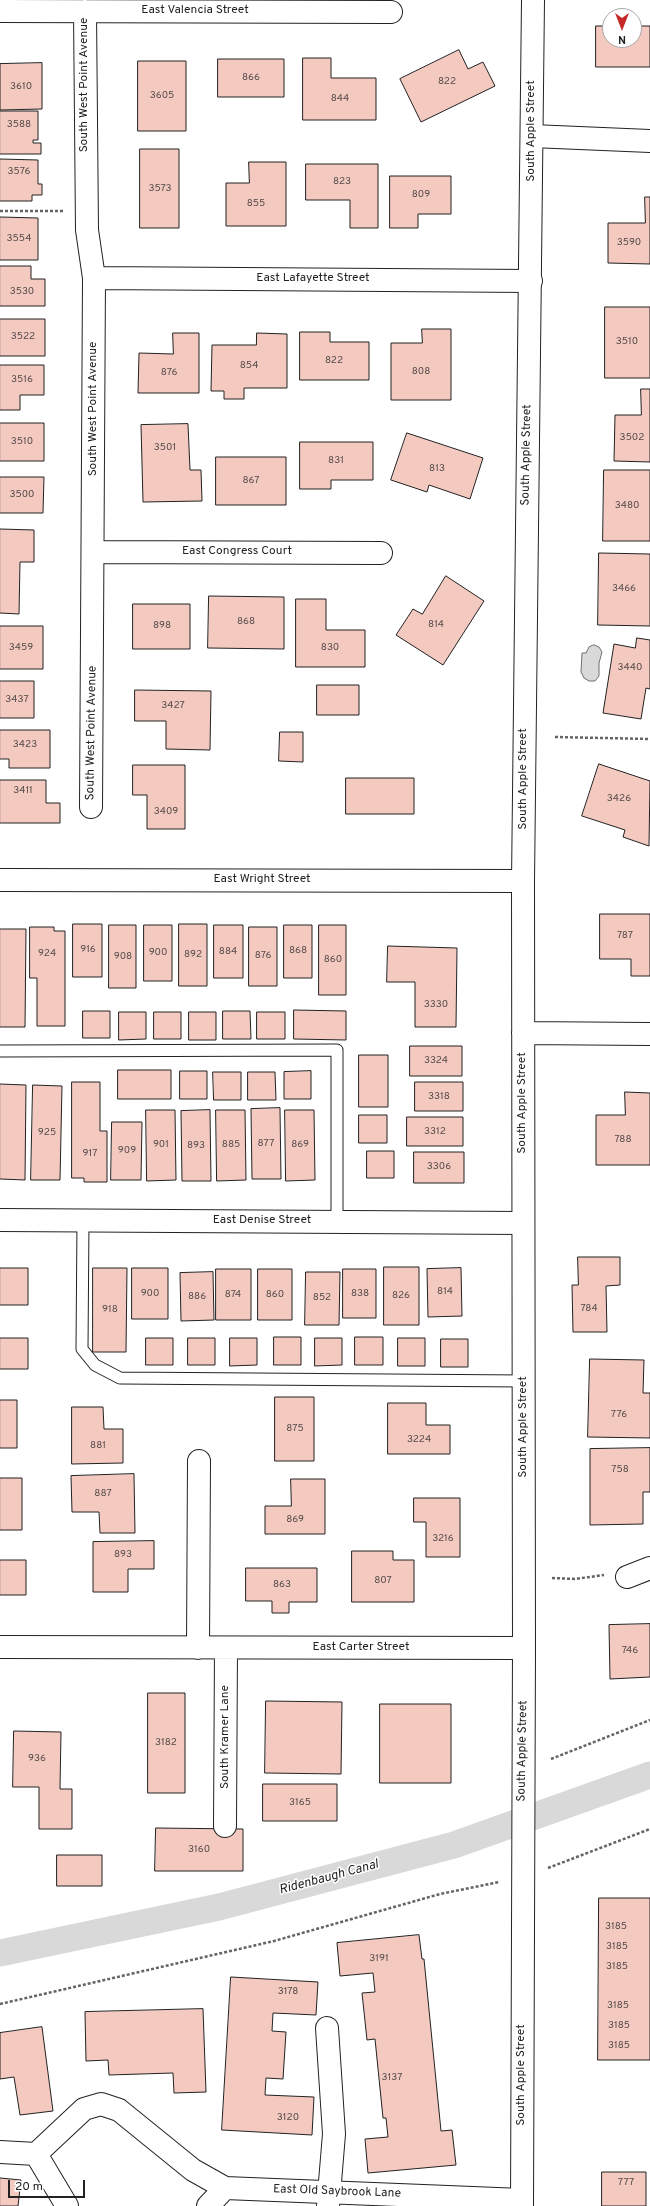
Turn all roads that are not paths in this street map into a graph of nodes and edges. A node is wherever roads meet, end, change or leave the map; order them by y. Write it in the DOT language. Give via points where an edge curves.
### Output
graph roads {
  1 [pos="533,0"];
  2 [pos="0,11"];
  3 [pos="85,11"];
  4 [pos="391,12"];
  5 [pos="532,136"];
  6 [pos="650,141"];
  7 [pos="94,278"];
  8 [pos="531,281"];
  9 [pos="94,552"];
  10 [pos="381,553"];
  11 [pos="91,807"];
  12 [pos="0,880"];
  13 [pos="523,880"];
  14 [pos="523,1033"];
  15 [pos="650,1034"];
  16 [pos="0,1051"];
  17 [pos="0,1220"];
  18 [pos="83,1220"];
  19 [pos="337,1222"];
  20 [pos="523,1222"];
  21 [pos="524,1381"];
  22 [pos="199,1461"];
  23 [pos="650,1568"];
  24 [pos="618,1576"];
  25 [pos="0,1648"];
  26 [pos="198,1648"];
  27 [pos="226,1648"];
  28 [pos="524,1648"];
  29 [pos="225,1826"];
  30 [pos="327,2028"];
  31 [pos="0,2152"];
  32 [pos="36,2154"];
  33 [pos="225,2188"];
  34 [pos="328,2199"];
  35 [pos="522,2203"];
  36 [pos="68,2206"];
  37 [pos="208,2206"];
  1 -- 5 [label="street, South Apple Street"];
  2 -- 3 [label="street, East Valencia Street"];
  3 -- 4 [label="street, East Valencia Street"];
  3 -- 7 [label="street, South West Point Avenue" via="87,230"];
  5 -- 6 [label="street"];
  5 -- 8 [label="street, South Apple Street"];
  7 -- 8 [label="street, East Lafayette Street"];
  7 -- 9 [label="street, South West Point Avenue"];
  8 -- 13 [label="street, South Apple Street" via="525,552"];
  9 -- 10 [label="street, East Congress Court"];
  9 -- 11 [label="street, South West Point Avenue"];
  12 -- 13 [label="street, East Wright Street"];
  13 -- 14 [label="street, South Apple Street"];
  14 -- 15 [label="street"];
  14 -- 20 [label="street, South Apple Street"];
  16 -- 19 [label="lane" via="337,1050"];
  17 -- 18 [label="street, East Denise Street"];
  18 -- 19 [label="street, East Denise Street"];
  18 -- 21 [label="lane" via="82,1349 95,1365 120,1378"];
  19 -- 20 [label="street, East Denise Street"];
  20 -- 21 [label="street, South Apple Street"];
  21 -- 28 [label="street, South Apple Street"];
  22 -- 26 [label="street"];
  23 -- 24 [label="street"];
  25 -- 26 [label="street, East Carter Street"];
  26 -- 27 [label="street, East Carter Street"];
  27 -- 28 [label="street, East Carter Street"];
  27 -- 29 [label="street, South Kramer Lane"];
  28 -- 35 [label="street, South Apple Street"];
  30 -- 34 [label="street" via="334,2134"];
  31 -- 32 [label="street"];
  32 -- 33 [label="street, East Old Saybrook Lane" via="84,2109 101,2104 119,2110 193,2170"];
  32 -- 36 [label="street"];
  33 -- 34 [label="street, East Old Saybrook Lane"];
  33 -- 37 [label="street"];
  34 -- 35 [label="street, East Old Saybrook Lane"];
}
